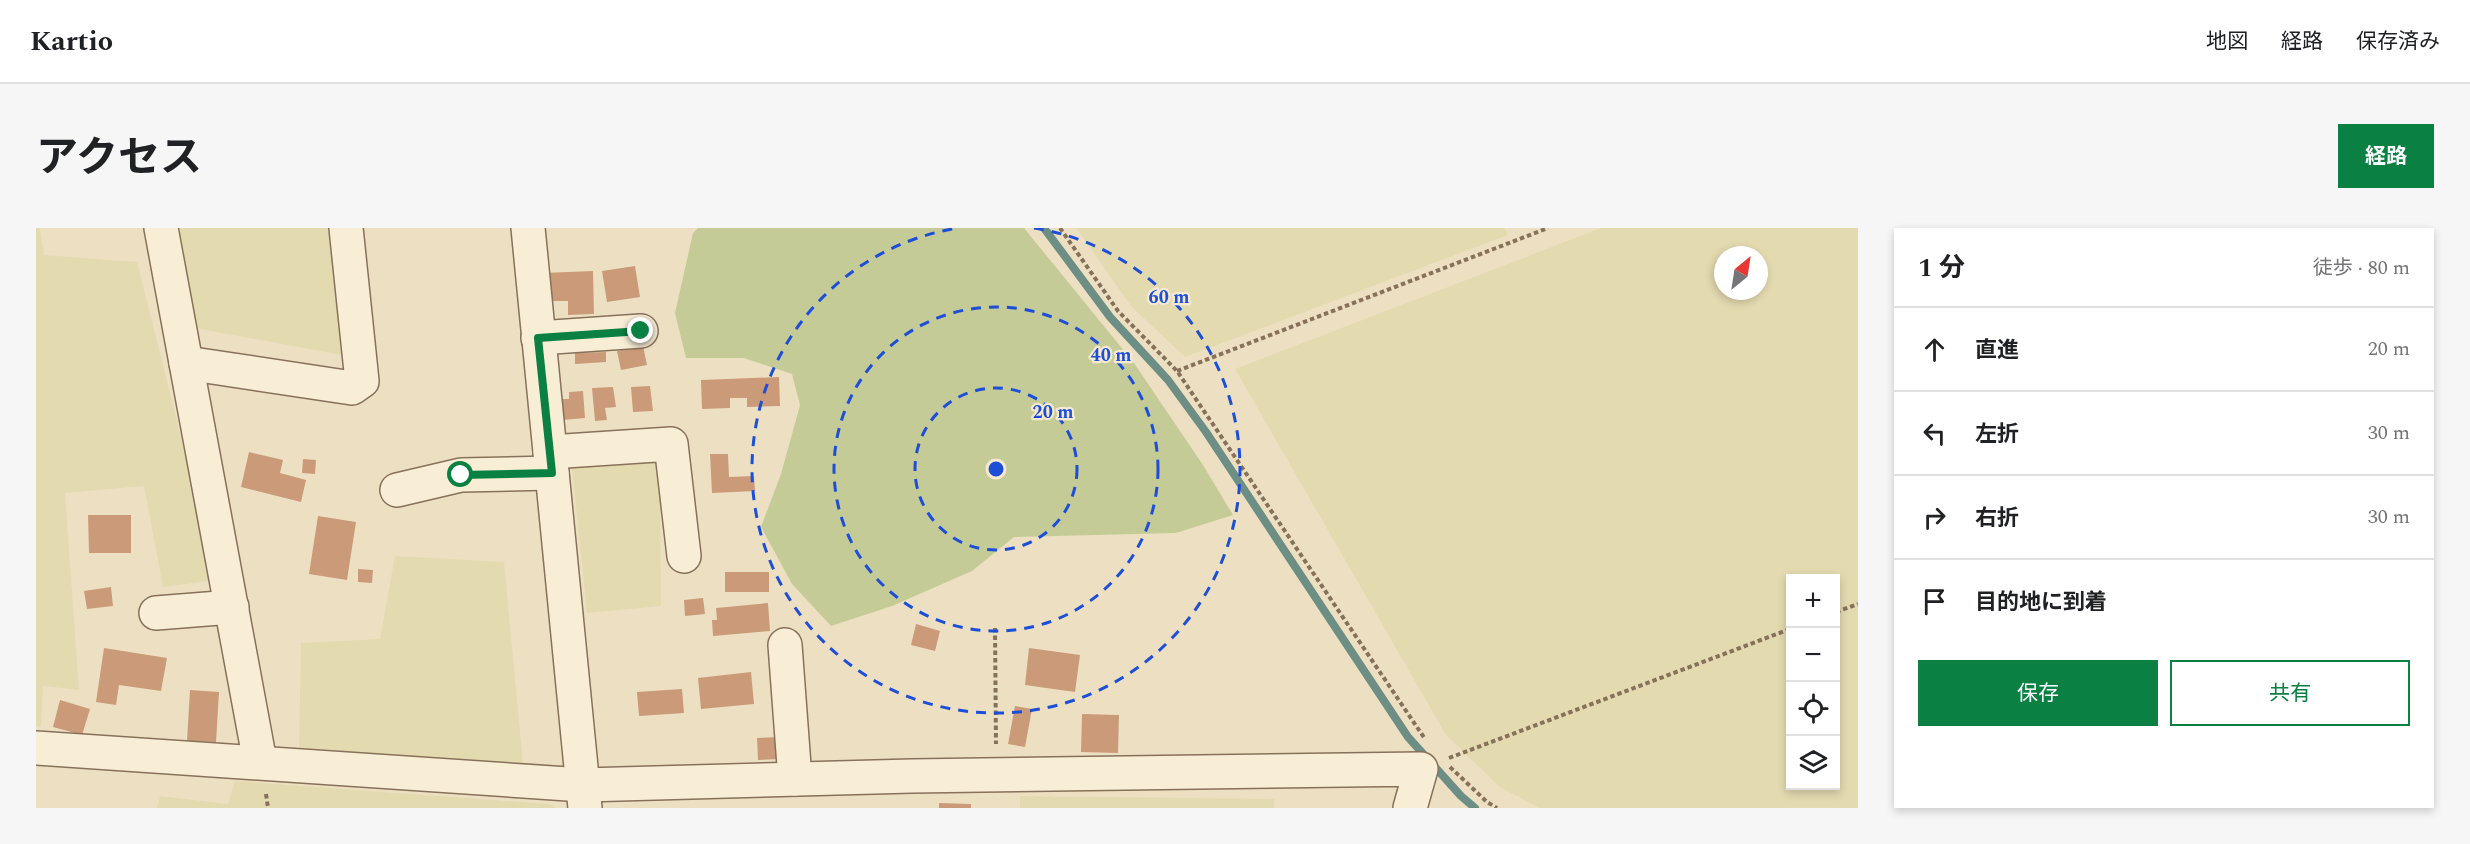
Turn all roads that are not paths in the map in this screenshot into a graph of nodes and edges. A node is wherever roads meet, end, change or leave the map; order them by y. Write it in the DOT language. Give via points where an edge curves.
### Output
graph roads {
  1 [pos="161,228"];
  2 [pos="346,228"];
  3 [pos="528,228"];
  4 [pos="641,331"];
  5 [pos="538,338"];
  6 [pos="186,363"];
  7 [pos="551,463"];
  8 [pos="397,490"];
  9 [pos="684,556"];
  10 [pos="232,607"];
  11 [pos="156,613"];
  12 [pos="785,645"];
  13 [pos="36,747"];
  14 [pos="260,762"];
  15 [pos="795,779"];
  16 [pos="584,796"];
  17 [pos="1410,808"];
  1 -- 6 [label="street"];
  2 -- 6 [label="street" via="362,381 352,388"];
  3 -- 5 [label="street"];
  4 -- 5 [label="street"];
  5 -- 7 [label="street"];
  6 -- 10 [label="street"];
  7 -- 8 [label="street" via="461,475"];
  7 -- 9 [label="street" via="671,444"];
  7 -- 16 [label="street"];
  10 -- 11 [label="street"];
  10 -- 14 [label="street"];
  12 -- 15 [label="street"];
  13 -- 14 [label="street"];
  14 -- 16 [label="street"];
  15 -- 16 [label="street"];
  15 -- 17 [label="street" via="1420,769"];
}
